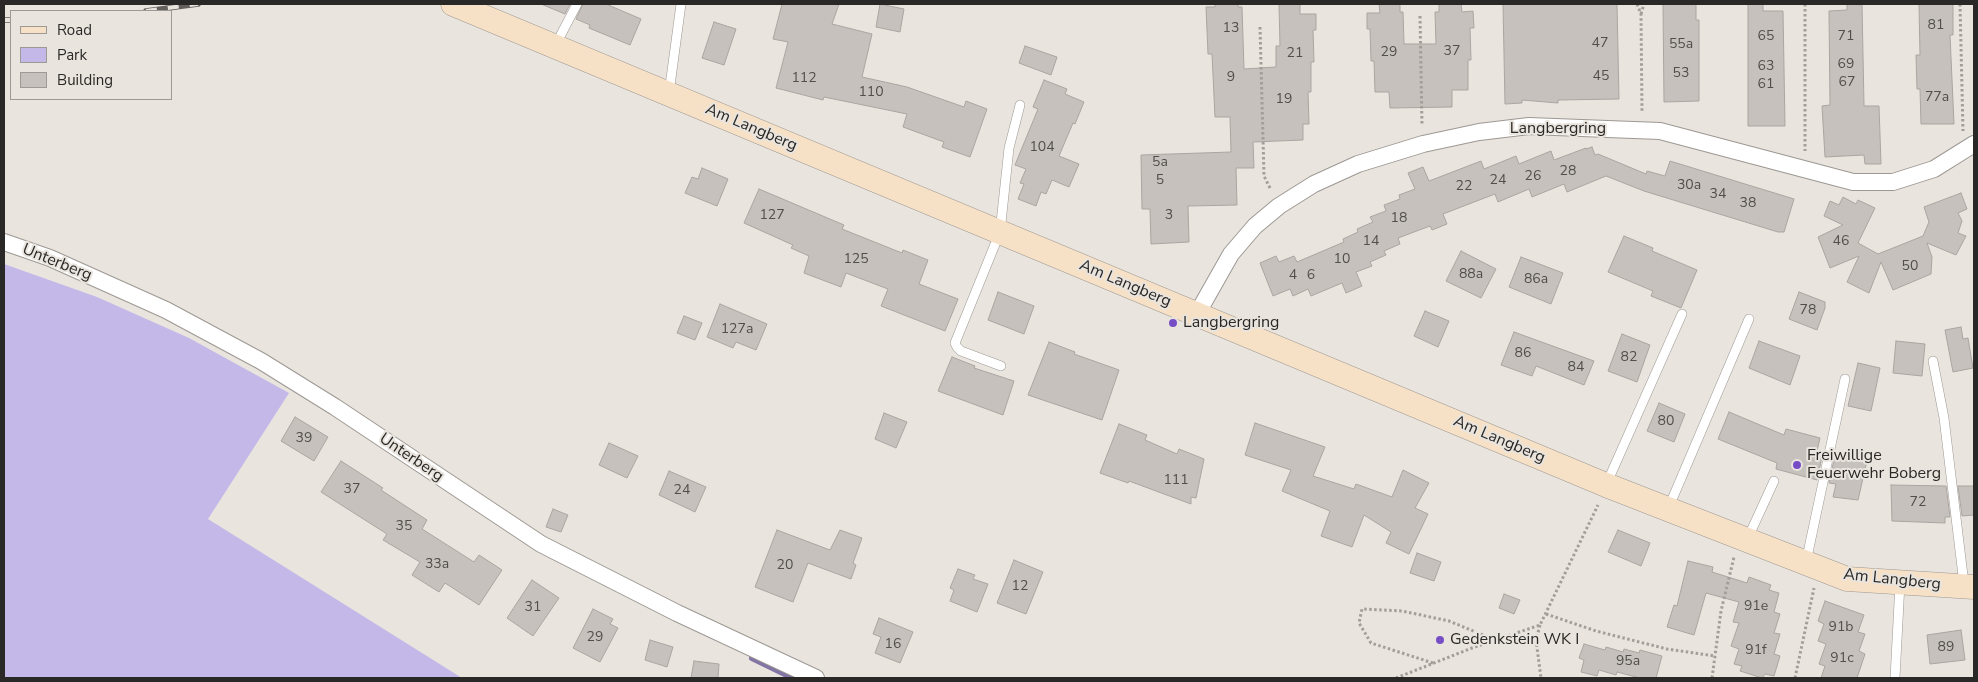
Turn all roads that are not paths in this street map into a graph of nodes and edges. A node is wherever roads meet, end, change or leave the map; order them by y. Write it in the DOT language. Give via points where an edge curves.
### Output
graph roads {
  1 [pos="453,4"];
  2 [pos="577,4"];
  3 [pos="681,4"];
  4 [pos="554,46"];
  5 [pos="669,93"];
  6 [pos="1020,105"];
  7 [pos="1969,148"];
  8 [pos="1000,232"];
  9 [pos="4,242"];
  10 [pos="1197,314"];
  11 [pos="1682,314"];
  12 [pos="1749,319"];
  13 [pos="1933,361"];
  14 [pos="1001,366"];
  15 [pos="1845,379"];
  16 [pos="1774,481"];
  17 [pos="1606,485"];
  18 [pos="1668,509"];
  19 [pos="1742,538"];
  20 [pos="1812,566"];
  21 [pos="1900,583"];
  22 [pos="1969,587"];
  23 [pos="816,678"];
  24 [pos="1895,678"];
  1 -- 4 [label="street, Am Langberg"];
  2 -- 4 [label="lane"];
  3 -- 5 [label="lane"];
  4 -- 5 [label="street, Am Langberg"];
  5 -- 8 [label="street, Am Langberg"];
  6 -- 8 [label="lane" via="1009,148"];
  7 -- 10 [label="street, Langbergring" via="1934,169 1893,182 1853,182 1660,131 1529,126 1423,144 1358,164 1314,184 1279,206 1255,226 1231,254"];
  8 -- 10 [label="street, Am Langberg"];
  8 -- 14 [label="lane" via="955,343 961,351"];
  9 -- 23 [label="street, Unterberg" via="50,258 166,310 261,361 335,406 541,544 676,613"];
  10 -- 17 [label="street, Am Langberg"];
  11 -- 17 [label="lane"];
  12 -- 18 [label="lane"];
  13 -- 22 [label="lane"];
  15 -- 20 [label="lane"];
  16 -- 19 [label="lane"];
  17 -- 18 [label="street, Am Langberg"];
  18 -- 19 [label="street, Am Langberg"];
  19 -- 20 [label="street, Am Langberg"];
  20 -- 21 [label="street, Am Langberg" via="1847,579"];
  21 -- 22 [label="street, Am Langberg"];
  21 -- 24 [label="lane"];
}
